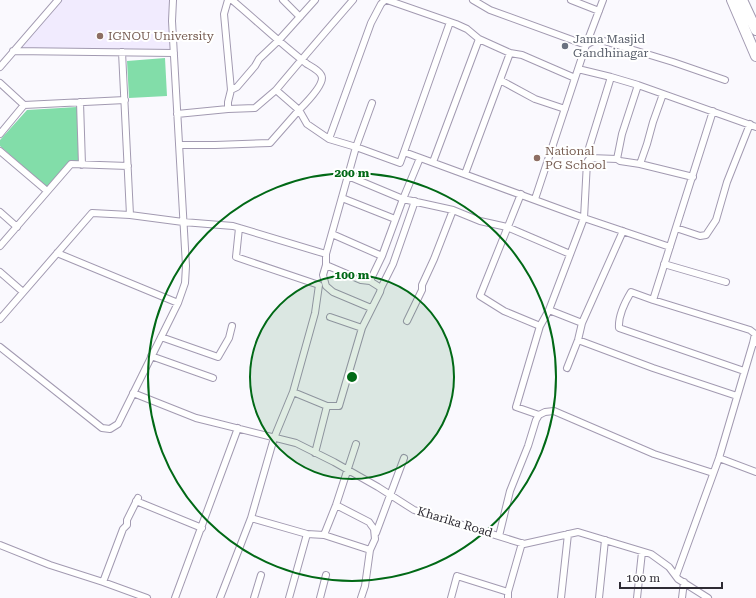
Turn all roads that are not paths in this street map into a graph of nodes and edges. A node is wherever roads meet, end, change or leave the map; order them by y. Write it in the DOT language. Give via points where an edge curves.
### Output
graph roads {
  1 [pos="58,0"];
  2 [pos="173,0"];
  3 [pos="228,0"];
  4 [pos="232,0"];
  5 [pos="283,0"];
  6 [pos="315,0"];
  7 [pos="353,0"];
  8 [pos="386,0"];
  9 [pos="472,0"];
  10 [pos="571,0"];
  11 [pos="603,0"];
  12 [pos="732,0"];
  13 [pos="742,0"];
  14 [pos="599,11"];
  15 [pos="300,17"];
  16 [pos="450,22"];
  17 [pos="756,30"];
  18 [pos="479,39"];
  19 [pos="279,40"];
  20 [pos="586,45"];
  21 [pos="14,52"];
  22 [pos="122,52"];
  23 [pos="174,53"];
  24 [pos="510,53"];
  25 [pos="756,56"];
  26 [pos="302,59"];
  27 [pos="0,67"];
  28 [pos="578,69"];
  29 [pos="611,76"];
  30 [pos="575,78"];
  31 [pos="500,80"];
  32 [pos="725,80"];
  33 [pos="0,83"];
  34 [pos="638,85"];
  35 [pos="231,90"];
  36 [pos="276,90"];
  37 [pos="663,94"];
  38 [pos="125,100"];
  39 [pos="80,102"];
  40 [pos="372,103"];
  41 [pos="24,105"];
  42 [pos="228,109"];
  43 [pos="565,109"];
  44 [pos="299,110"];
  45 [pos="713,111"];
  46 [pos="177,114"];
  47 [pos="753,125"];
  48 [pos="0,134"];
  49 [pos="329,139"];
  50 [pos="179,145"];
  51 [pos="356,147"];
  52 [pos="0,151"];
  53 [pos="404,152"];
  54 [pos="420,158"];
  55 [pos="590,158"];
  56 [pos="617,158"];
  57 [pos="433,162"];
  58 [pos="640,164"];
  59 [pos="82,165"];
  60 [pos="128,166"];
  61 [pos="465,174"];
  62 [pos="348,176"];
  63 [pos="693,177"];
  64 [pos="48,191"];
  65 [pos="521,194"];
  66 [pos="342,198"];
  67 [pos="403,199"];
  68 [pos="535,199"];
  69 [pos="415,201"];
  70 [pos="453,210"];
  71 [pos="0,212"];
  72 [pos="130,215"];
  73 [pos="584,218"];
  74 [pos="395,219"];
  75 [pos="183,222"];
  76 [pos="17,227"];
  77 [pos="507,227"];
  78 [pos="239,228"];
  79 [pos="676,228"];
  80 [pos="623,231"];
  81 [pos="332,234"];
  82 [pos="0,246"];
  83 [pos="670,246"];
  84 [pos="56,253"];
  85 [pos="326,254"];
  86 [pos="570,254"];
  87 [pos="382,256"];
  88 [pos="664,264"];
  89 [pos="326,266"];
  90 [pos="0,272"];
  91 [pos="370,281"];
  92 [pos="726,282"];
  93 [pos="380,288"];
  94 [pos="23,292"];
  95 [pos="653,300"];
  96 [pos="178,303"];
  97 [pos="371,308"];
  98 [pos="549,310"];
  99 [pos="330,317"];
  100 [pos="0,319"];
  101 [pos="406,321"];
  102 [pos="582,323"];
  103 [pos="232,326"];
  104 [pos="540,326"];
  105 [pos="362,328"];
  106 [pos="161,337"];
  107 [pos="578,340"];
  108 [pos="754,343"];
  109 [pos="0,347"];
  110 [pos="151,356"];
  111 [pos="567,368"];
  112 [pos="744,371"];
  113 [pos="213,378"];
  114 [pos="293,392"];
  115 [pos="133,393"];
  116 [pos="737,396"];
  117 [pos="327,406"];
  118 [pos="539,415"];
  119 [pos="238,428"];
  120 [pos="274,438"];
  121 [pos="356,444"];
  122 [pos="315,453"];
  123 [pos="404,458"];
  124 [pos="719,458"];
  125 [pos="348,470"];
  126 [pos="756,472"];
  127 [pos="714,473"];
  128 [pos="391,496"];
  129 [pos="336,504"];
  130 [pos="251,518"];
  131 [pos="202,528"];
  132 [pos="307,534"];
  133 [pos="375,534"];
  134 [pos="568,534"];
  135 [pos="324,535"];
  136 [pos="499,536"];
  137 [pos="605,540"];
  138 [pos="522,543"];
  139 [pos="0,545"];
  140 [pos="370,550"];
  141 [pos="642,552"];
  142 [pos="262,575"];
  143 [pos="326,575"];
  144 [pos="676,576"];
  145 [pos="103,582"];
  146 [pos="684,582"];
  147 [pos="508,595"];
  148 [pos="147,598"];
  149 [pos="175,598"];
  150 [pos="220,598"];
  151 [pos="254,598"];
  152 [pos="289,598"];
  153 [pos="320,598"];
  154 [pos="361,598"];
  155 [pos="451,598"];
  156 [pos="561,598"];
  157 [pos="599,598"];
  158 [pos="637,598"];
  159 [pos="682,598"];
  160 [pos="708,598"];
  1 -- 21 [label="street"];
  2 -- 23 [label="street"];
  3 -- 35 [label="street" via="224,14"];
  4 -- 19 [label="street"];
  5 -- 15 [label="street"];
  6 -- 15 [label="street"];
  7 -- 26 [label="street"];
  8 -- 16 [label="street"];
  8 -- 49 [label="street" via="381,4 371,23"];
  9 -- 20 [label="street" via="490,10"];
  10 -- 14 [label="street"];
  11 -- 14 [label="street"];
  12 -- 25 [label="main road"];
  13 -- 17 [label="main road"];
  14 -- 20 [label="street"];
  15 -- 19 [label="street"];
  16 -- 18 [label="street" via="467,29"];
  16 -- 53 [label="street"];
  18 -- 24 [label="street"];
  18 -- 57 [label="street"];
  19 -- 26 [label="street"];
  19 -- 35 [label="street" via="259,59 237,87"];
  20 -- 28 [label="street"];
  20 -- 32 [label="street" via="604,41"];
  21 -- 22 [label="street"];
  21 -- 27 [label="street"];
  22 -- 23 [label="street"];
  22 -- 38 [label="street"];
  23 -- 46 [label="street"];
  24 -- 30 [label="street" via="522,55"];
  24 -- 31 [label="street"];
  26 -- 36 [label="street"];
  26 -- 44 [label="street" via="318,72 322,79"];
  28 -- 29 [label="street"];
  28 -- 30 [label="street"];
  29 -- 34 [label="street"];
  29 -- 55 [label="street" via="589,148"];
  30 -- 43 [label="street"];
  31 -- 43 [label="street" via="535,99"];
  31 -- 61 [label="street"];
  33 -- 41 [label="street"];
  34 -- 37 [label="street"];
  34 -- 56 [label="street"];
  35 -- 42 [label="street"];
  36 -- 42 [label="street" via="255,108"];
  36 -- 44 [label="street"];
  37 -- 45 [label="street"];
  37 -- 58 [label="street"];
  38 -- 39 [label="street"];
  38 -- 60 [label="street"];
  39 -- 41 [label="street"];
  39 -- 59 [label="street"];
  40 -- 51 [label="street"];
  41 -- 48 [label="street"];
  42 -- 46 [label="street"];
  43 -- 68 [label="street"];
  44 -- 49 [label="street" via="306,124"];
  44 -- 50 [label="street" via="270,143"];
  45 -- 47 [label="street"];
  45 -- 63 [label="street"];
  46 -- 50 [label="street"];
  47 -- 79 [label="street" via="727,182 716,220 706,235 700,236"];
  49 -- 51 [label="street"];
  50 -- 75 [label="street"];
  51 -- 53 [label="street" via="400,163"];
  51 -- 62 [label="street"];
  52 -- 64 [label="street"];
  53 -- 54 [label="street"];
  54 -- 57 [label="street"];
  54 -- 67 [label="street"];
  55 -- 56 [label="street"];
  55 -- 73 [label="street" via="587,162"];
  56 -- 58 [label="street"];
  57 -- 61 [label="street"];
  58 -- 63 [label="street"];
  59 -- 60 [label="street"];
  59 -- 64 [label="street" via="71,164"];
  60 -- 72 [label="street"];
  61 -- 65 [label="street"];
  62 -- 66 [label="street"];
  62 -- 67 [label="street"];
  63 -- 79 [label="street"];
  64 -- 76 [label="street"];
  65 -- 68 [label="street"];
  65 -- 77 [label="street"];
  66 -- 74 [label="street"];
  66 -- 81 [label="street"];
  67 -- 69 [label="street"];
  67 -- 74 [label="street"];
  68 -- 73 [label="street"];
  69 -- 70 [label="street"];
  69 -- 93 [label="street" via="393,264"];
  70 -- 77 [label="street" via="480,221"];
  70 -- 101 [label="street" via="422,290"];
  71 -- 76 [label="street"];
  72 -- 75 [label="street"];
  72 -- 84 [label="street" via="92,212"];
  73 -- 80 [label="street"];
  73 -- 86 [label="street"];
  74 -- 87 [label="street"];
  75 -- 78 [label="street"];
  75 -- 96 [label="street" via="185,283"];
  76 -- 82 [label="street"];
  77 -- 86 [label="street"];
  77 -- 104 [label="street" via="480,296 504,311"];
  78 -- 85 [label="street"];
  78 -- 114 [label="street" via="236,257 319,285 315,313"];
  79 -- 83 [label="street"];
  80 -- 83 [label="street"];
  80 -- 102 [label="street"];
  81 -- 85 [label="street"];
  81 -- 87 [label="street"];
  83 -- 88 [label="street"];
  84 -- 94 [label="street"];
  84 -- 96 [label="street"];
  85 -- 89 [label="street"];
  86 -- 98 [label="street"];
  87 -- 91 [label="street"];
  88 -- 92 [label="street"];
  88 -- 95 [label="street"];
  89 -- 91 [label="street"];
  89 -- 97 [label="street" via="323,275 326,286 333,292"];
  90 -- 94 [label="street"];
  91 -- 93 [label="street"];
  93 -- 97 [label="street"];
  94 -- 100 [label="street"];
  95 -- 108 [label="street" via="750,330 756,334"];
  95 -- 112 [label="street" via="631,292 619,321 619,328"];
  96 -- 106 [label="street"];
  97 -- 105 [label="street"];
  98 -- 102 [label="street"];
  98 -- 104 [label="street"];
  99 -- 105 [label="street"];
  102 -- 107 [label="street"];
  103 -- 106 [label="street" via="229,338 218,357"];
  104 -- 118 [label="street" via="516,407"];
  105 -- 117 [label="street" via="340,406"];
  106 -- 110 [label="street"];
  107 -- 111 [label="street"];
  107 -- 116 [label="street"];
  108 -- 112 [label="street"];
  109 -- 115 [label="street" via="102,428 110,430 118,424"];
  110 -- 113 [label="street"];
  110 -- 115 [label="street"];
  112 -- 116 [label="street"];
  114 -- 117 [label="street"];
  114 -- 120 [label="street"];
  115 -- 119 [label="street, Kharika Road" via="196,418"];
  116 -- 124 [label="street"];
  117 -- 122 [label="street"];
  118 -- 127 [label="street" via="554,411 654,454"];
  118 -- 136 [label="street" via="510,491"];
  119 -- 120 [label="street, Kharika Road"];
  119 -- 131 [label="street"];
  120 -- 122 [label="street, Kharika Road" via="296,443"];
  120 -- 130 [label="street"];
  121 -- 125 [label="street"];
  122 -- 125 [label="street, Kharika Road"];
  123 -- 128 [label="street"];
  124 -- 126 [label="street"];
  124 -- 127 [label="street"];
  125 -- 128 [label="street, Kharika Road"];
  125 -- 129 [label="street"];
  127 -- 144 [label="street"];
  128 -- 133 [label="street"];
  128 -- 136 [label="street, Kharika Road" via="414,510"];
  129 -- 133 [label="street" via="369,522"];
  129 -- 135 [label="street"];
  130 -- 132 [label="street"];
  130 -- 150 [label="street"];
  131 -- 145 [label="street" via="137,499"];
  131 -- 149 [label="street"];
  132 -- 135 [label="street"];
  132 -- 152 [label="street"];
  133 -- 140 [label="street"];
  134 -- 137 [label="street, Kharika Road" via="578,532"];
  134 -- 138 [label="street, Kharika Road"];
  134 -- 156 [label="street"];
  135 -- 140 [label="street"];
  136 -- 138 [label="street, Kharika Road"];
  137 -- 141 [label="street, Kharika Road"];
  137 -- 157 [label="street"];
  138 -- 147 [label="street"];
  139 -- 145 [label="street"];
  140 -- 154 [label="street"];
  141 -- 144 [label="street, Kharika Road" via="660,560"];
  141 -- 158 [label="street"];
  142 -- 151 [label="street"];
  143 -- 153 [label="street"];
  144 -- 146 [label="street, Kharika Road"];
  145 -- 148 [label="street"];
  146 -- 159 [label="street"];
  146 -- 160 [label="street, Kharika Road"];
  147 -- 155 [label="street" via="457,576"];
}
